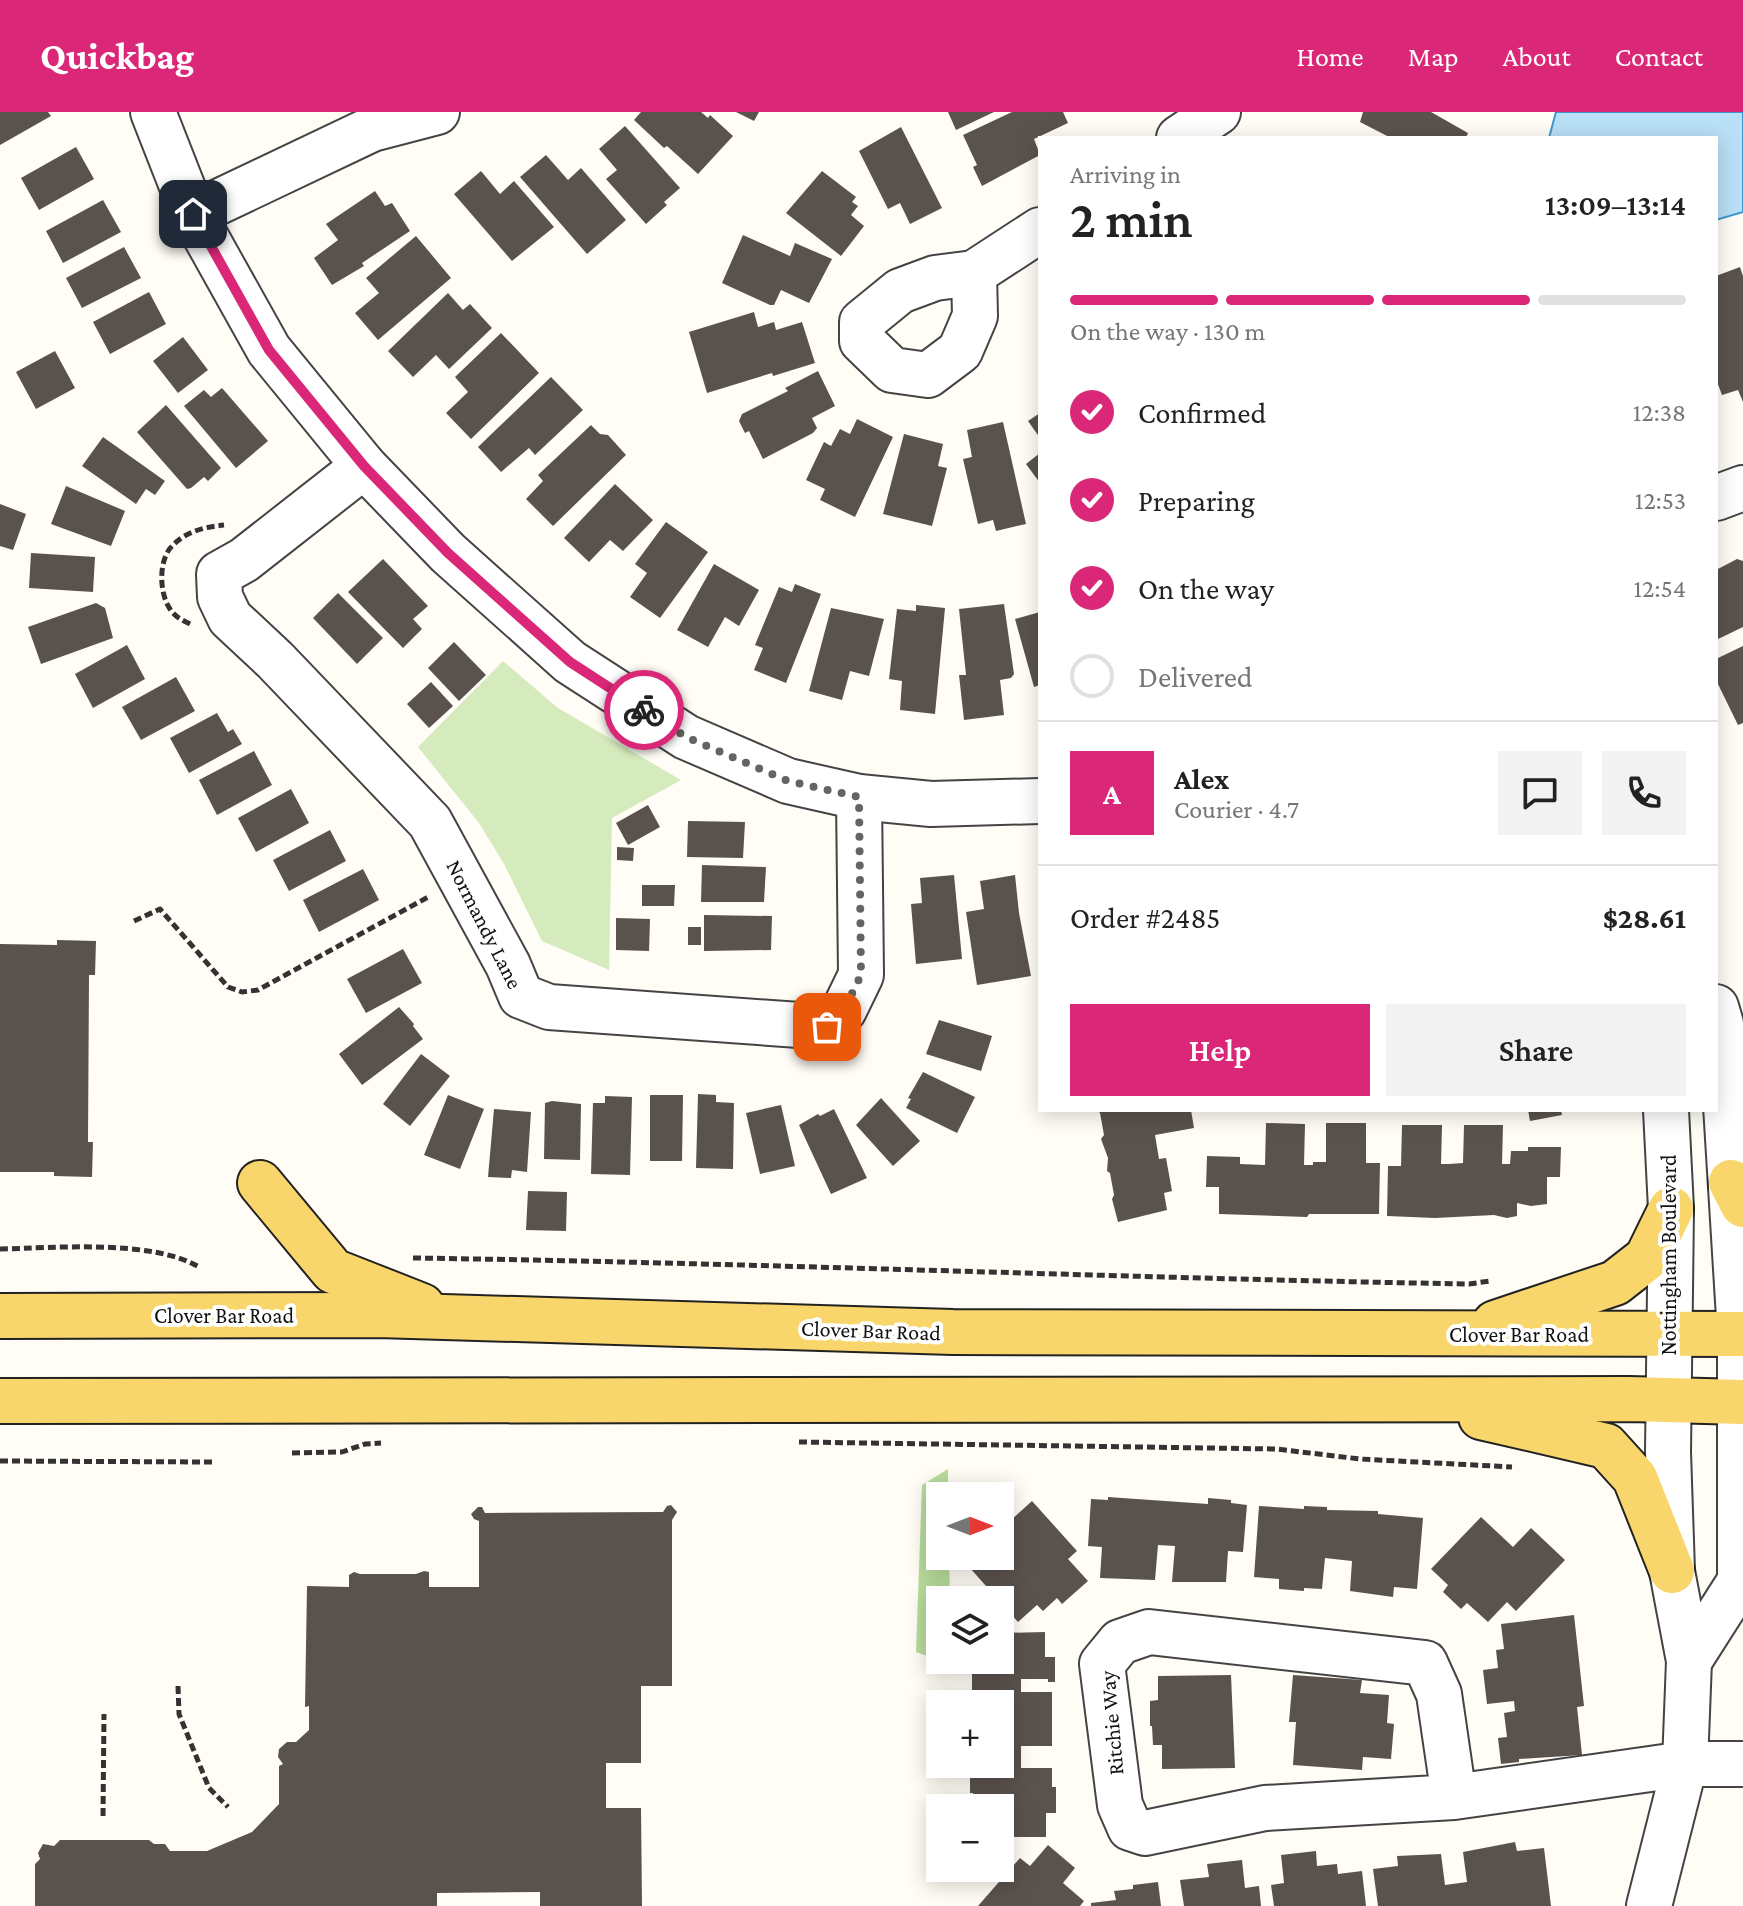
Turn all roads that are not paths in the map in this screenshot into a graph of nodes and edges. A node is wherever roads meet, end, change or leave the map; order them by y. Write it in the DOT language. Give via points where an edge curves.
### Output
graph roads {
  1 [pos="153,112"];
  2 [pos="437,112"];
  3 [pos="193,214"];
  4 [pos="1038,231"];
  5 [pos="974,273"];
  6 [pos="364,466"];
  7 [pos="1743,488"];
  8 [pos="1718,497"];
  9 [pos="859,797"];
  10 [pos="1038,801"];
  11 [pos="1718,1014"];
  12 [pos="1666,1112"];
  13 [pos="260,1183"];
  14 [pos="1737,1194"];
  15 [pos="1671,1209"];
  16 [pos="0,1316"];
  17 [pos="446,1316"];
  18 [pos="1462,1334"];
  19 [pos="1742,1334"];
  20 [pos="1669,1335"];
  21 [pos="1412,1400"];
  22 [pos="0,1401"];
  23 [pos="1669,1401"];
  24 [pos="1742,1402"];
  25 [pos="1672,1571"];
  26 [pos="1689,1661"];
  27 [pos="1685,1764"];
  28 [pos="1743,1764"];
  29 [pos="1454,1797"];
  30 [pos="1649,1906"];
  1 -- 3 [label="street"];
  2 -- 3 [label="street" via="372,129"];
  3 -- 6 [label="street" via="269,350"];
  4 -- 5 [label="street"];
  6 -- 9 [label="street" via="448,553 570,662 686,737 788,781"];
  6 -- 9 [label="street, Normandy Lane" via="219,574 220,597 230,618 430,822 521,996 549,1007 827,1027 844,1010 861,975"];
  7 -- 8 [label="street"];
  9 -- 10 [label="street" via="931,804"];
  11 -- 14 [label="street"];
  12 -- 15 [label="street, Nottingham Boulevard"];
  13 -- 17 [label="main road" via="333,1271"];
  14 -- 19 [label="street"];
  15 -- 18 [label="main road" via="1647,1258 1615,1283"];
  15 -- 20 [label="street, Nottingham Boulevard"];
  16 -- 17 [label="main road, Clover Bar Road"];
  17 -- 18 [label="main road, Clover Bar Road" via="953,1332"];
  18 -- 20 [label="main road, Clover Bar Road"];
  19 -- 20 [label="main road, Clover Bar Road"];
  19 -- 24 [label="street"];
  20 -- 23 [label="street, Nottingham Boulevard"];
  21 -- 22 [label="main road"];
  21 -- 23 [label="main road"];
  21 -- 25 [label="main road" via="1606,1446 1635,1478"];
  23 -- 24 [label="main road"];
  23 -- 25 [label="street"];
  24 -- 26 [label="street" via="1740,1581"];
  25 -- 26 [label="street"];
  26 -- 27 [label="street"];
  27 -- 28 [label="street, Ritchie Way"];
  27 -- 29 [label="street, Ritchie Way"];
  27 -- 30 [label="street"];
  29 -- 29 [label="street, Ritchie Way" via="1439,1694 1425,1663 1149,1632 1120,1642 1102,1664 1120,1805 1130,1828 1145,1833 1265,1808"];
}
